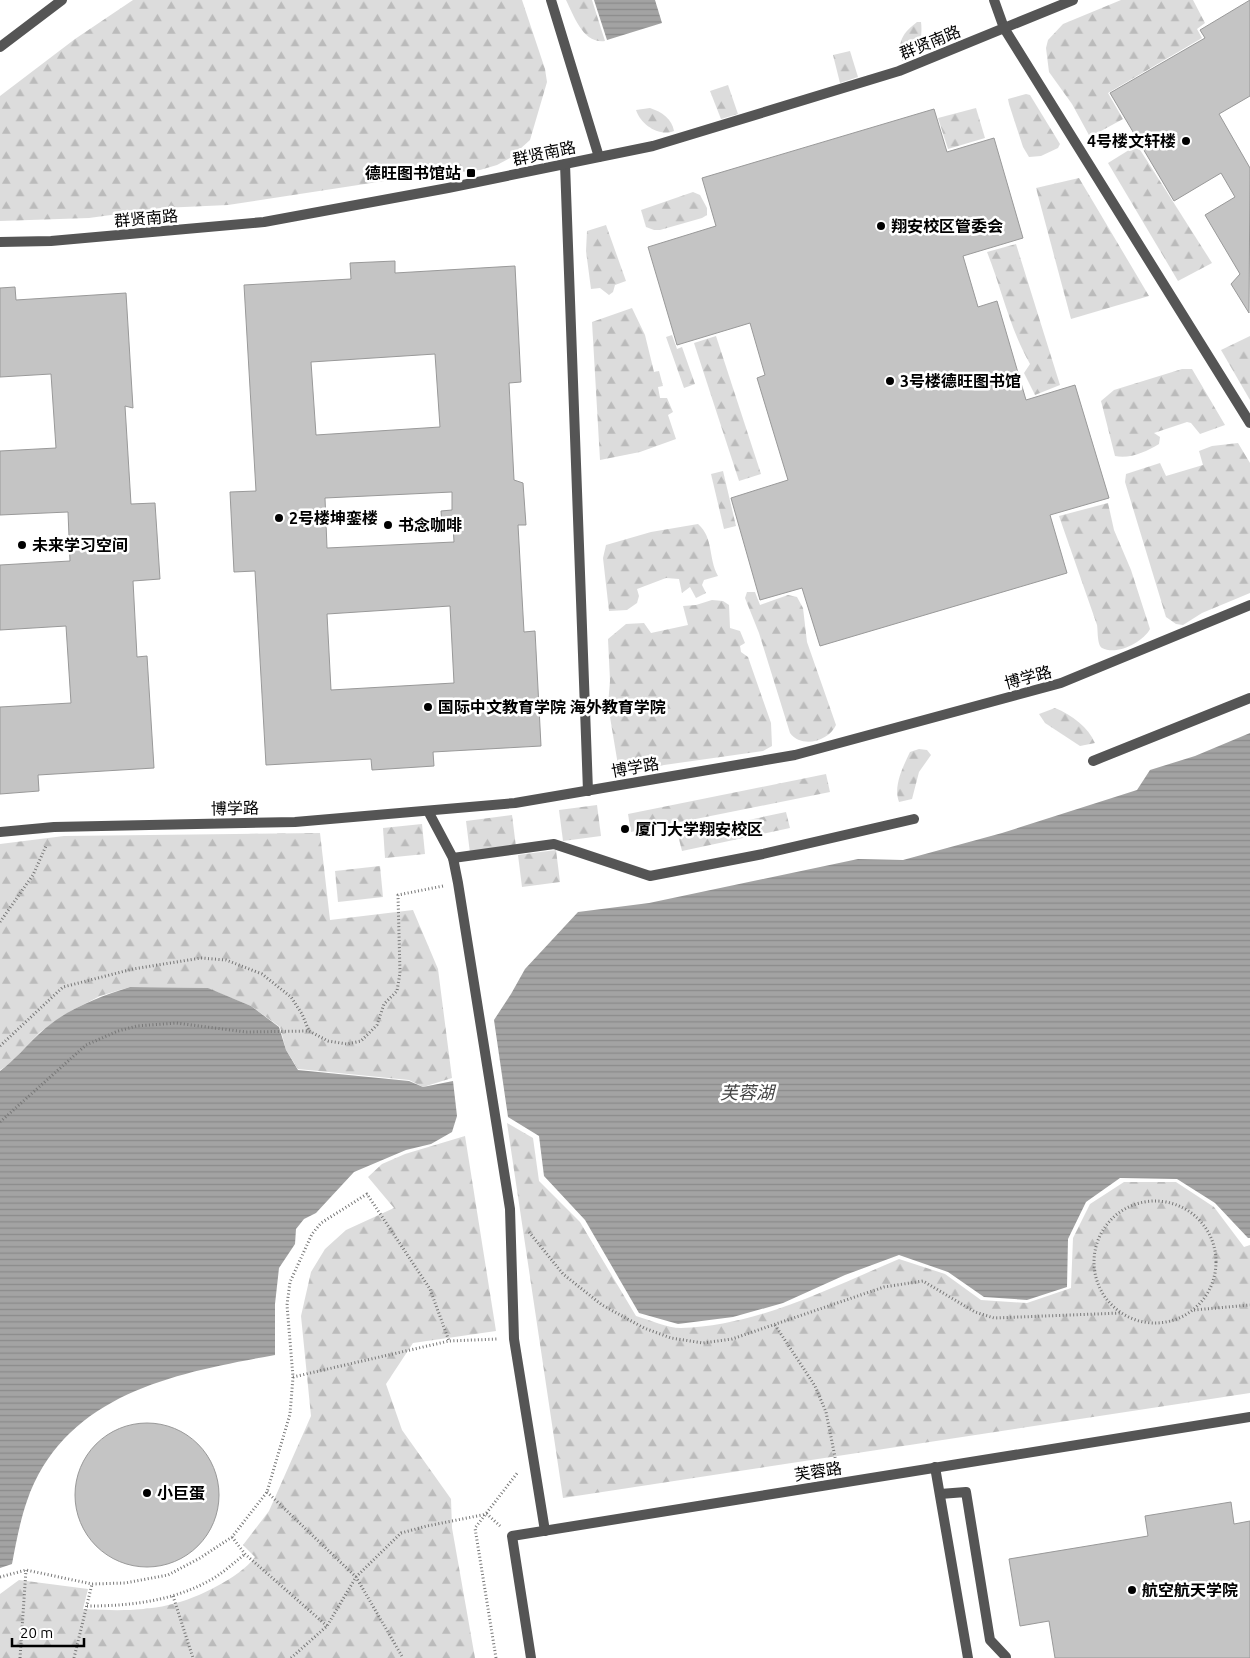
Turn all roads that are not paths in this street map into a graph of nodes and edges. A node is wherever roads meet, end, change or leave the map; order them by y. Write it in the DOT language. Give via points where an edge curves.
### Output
graph roads {
  1 [pos="62,0"];
  2 [pos="551,0"];
  3 [pos="994,0"];
  4 [pos="1073,0"];
  5 [pos="1004,28"];
  6 [pos="0,46"];
  7 [pos="599,157"];
  8 [pos="565,164"];
  9 [pos="0,242"];
  10 [pos="1250,423"];
  11 [pos="1250,605"];
  12 [pos="1250,698"];
  13 [pos="1093,761"];
  14 [pos="588,791"];
  15 [pos="428,811"];
  16 [pos="914,819"];
  17 [pos="0,832"];
  18 [pos="453,858"];
  19 [pos="1250,1417"];
  20 [pos="935,1468"];
  21 [pos="940,1494"];
  22 [pos="545,1531"];
  23 [pos="1006,1657"];
  24 [pos="531,1658"];
  25 [pos="968,1658"];
  1 -- 6 [label="street"];
  2 -- 7 [label="street"];
  3 -- 5 [label="street"];
  4 -- 5 [label="street, 群贤南路"];
  5 -- 7 [label="street, 群贤南路" via="898,71 653,146"];
  5 -- 10 [label="street"];
  7 -- 8 [label="street, 群贤南路"];
  8 -- 9 [label="street, 群贤南路" via="264,222 51,242"];
  8 -- 14 [label="street"];
  11 -- 14 [label="street, 博学路" via="1061,683 795,755"];
  12 -- 13 [label="street"];
  14 -- 15 [label="street, 博学路" via="515,803"];
  15 -- 17 [label="street, 博学路" via="295,822 54,827"];
  15 -- 18 [label="street"];
  16 -- 18 [label="street" via="764,854 650,876 554,844"];
  18 -- 22 [label="street" via="510,1209 514,1339"];
  19 -- 20 [label="street, 芙蓉路"];
  20 -- 21 [label="street"];
  20 -- 22 [label="street, 芙蓉路"];
  21 -- 23 [label="street" via="966,1492 990,1640"];
  21 -- 25 [label="street"];
  22 -- 24 [label="street, 芙蓉路" via="512,1536"];
}
